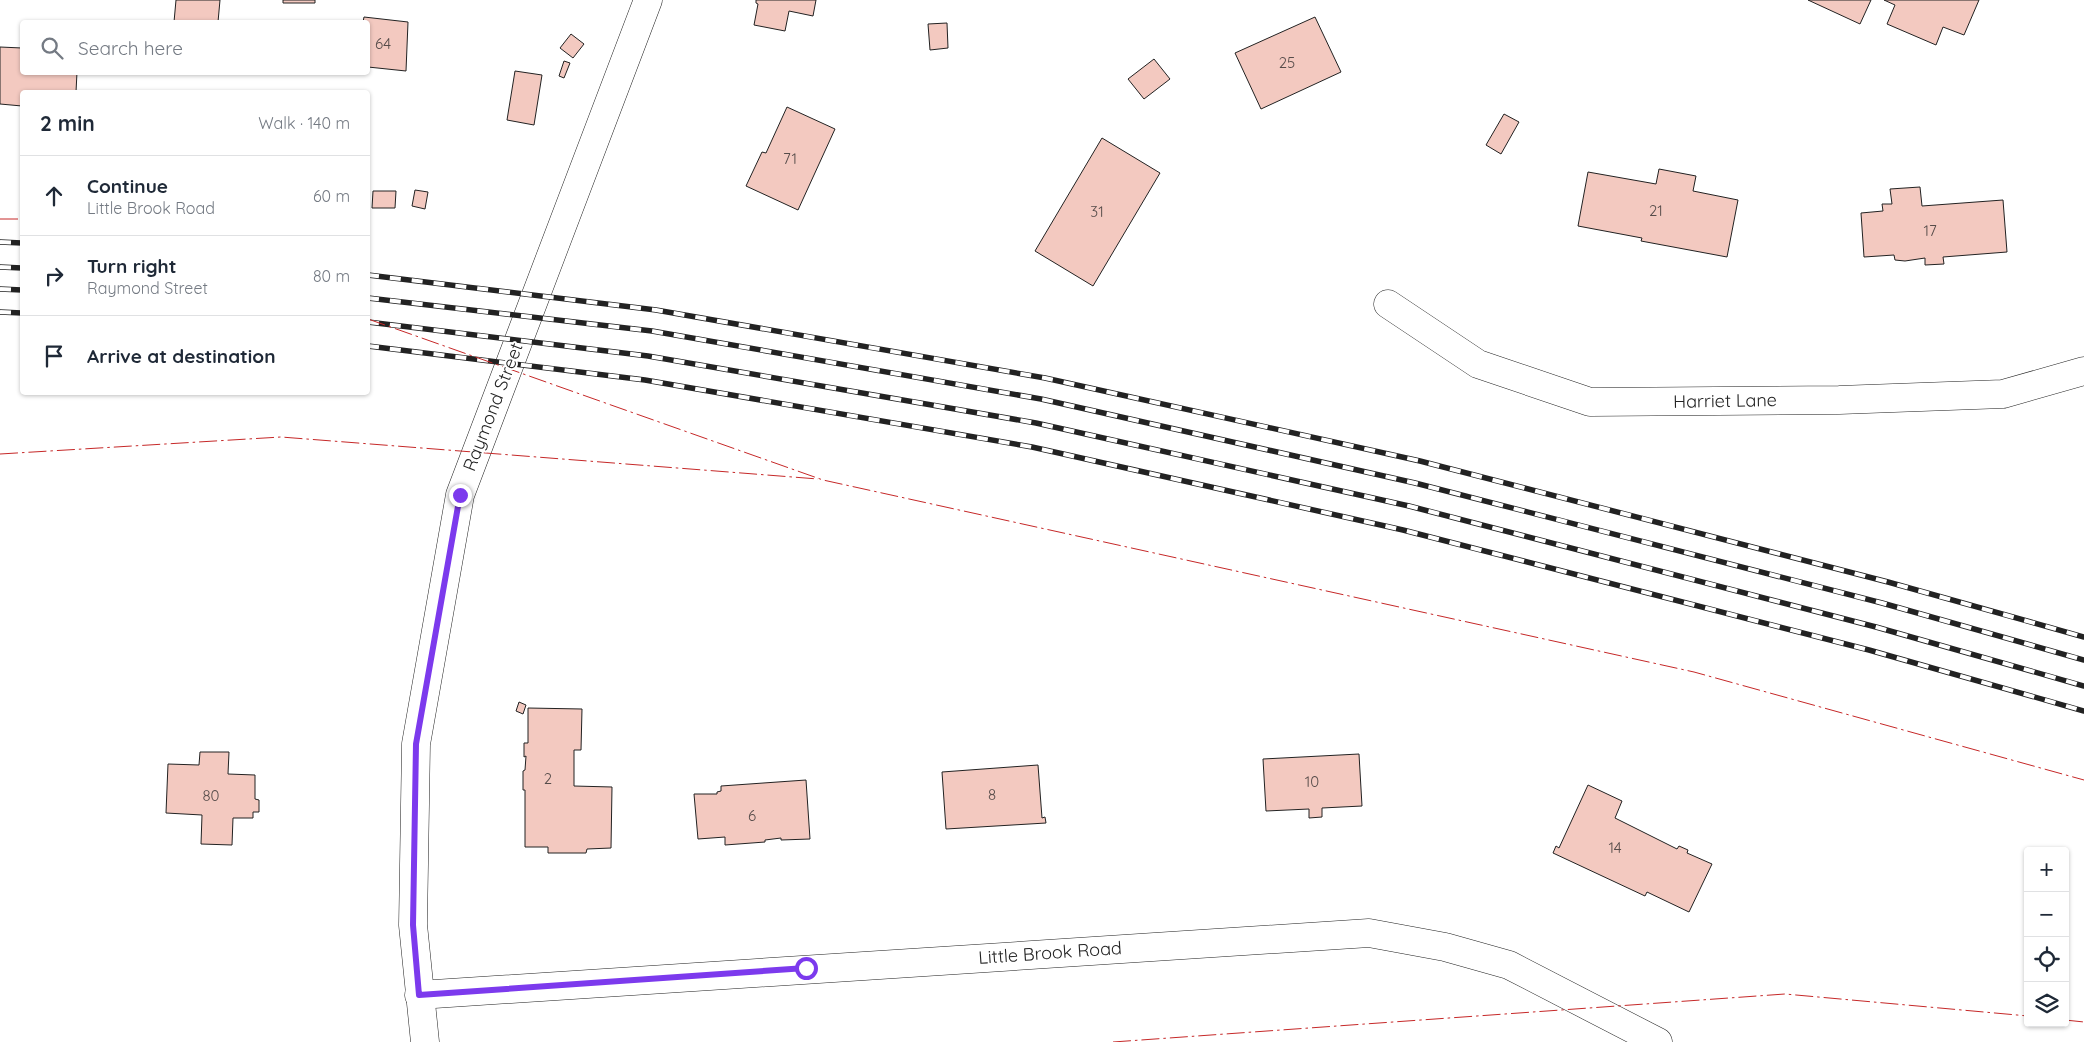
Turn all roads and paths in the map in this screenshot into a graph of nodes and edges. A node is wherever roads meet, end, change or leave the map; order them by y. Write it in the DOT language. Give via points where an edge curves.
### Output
graph roads {
  1 [pos="648,0"];
  2 [pos="1388,304"];
  3 [pos="2084,371"];
  4 [pos="419,995"];
  5 [pos="425,1042"];
  6 [pos="1658,1042"];
  1 -- 4 [label="street, Raymond Street" via="460,495 416,744 413,925"];
  2 -- 3 [label="street, Harriet Lane" via="1478,364 1590,402 1839,400 2003,394"];
  4 -- 5 [label="street, Raymond Street"];
  4 -- 6 [label="street, Little Brook Road" via="1369,933 1445,947 1509,964"];
}
